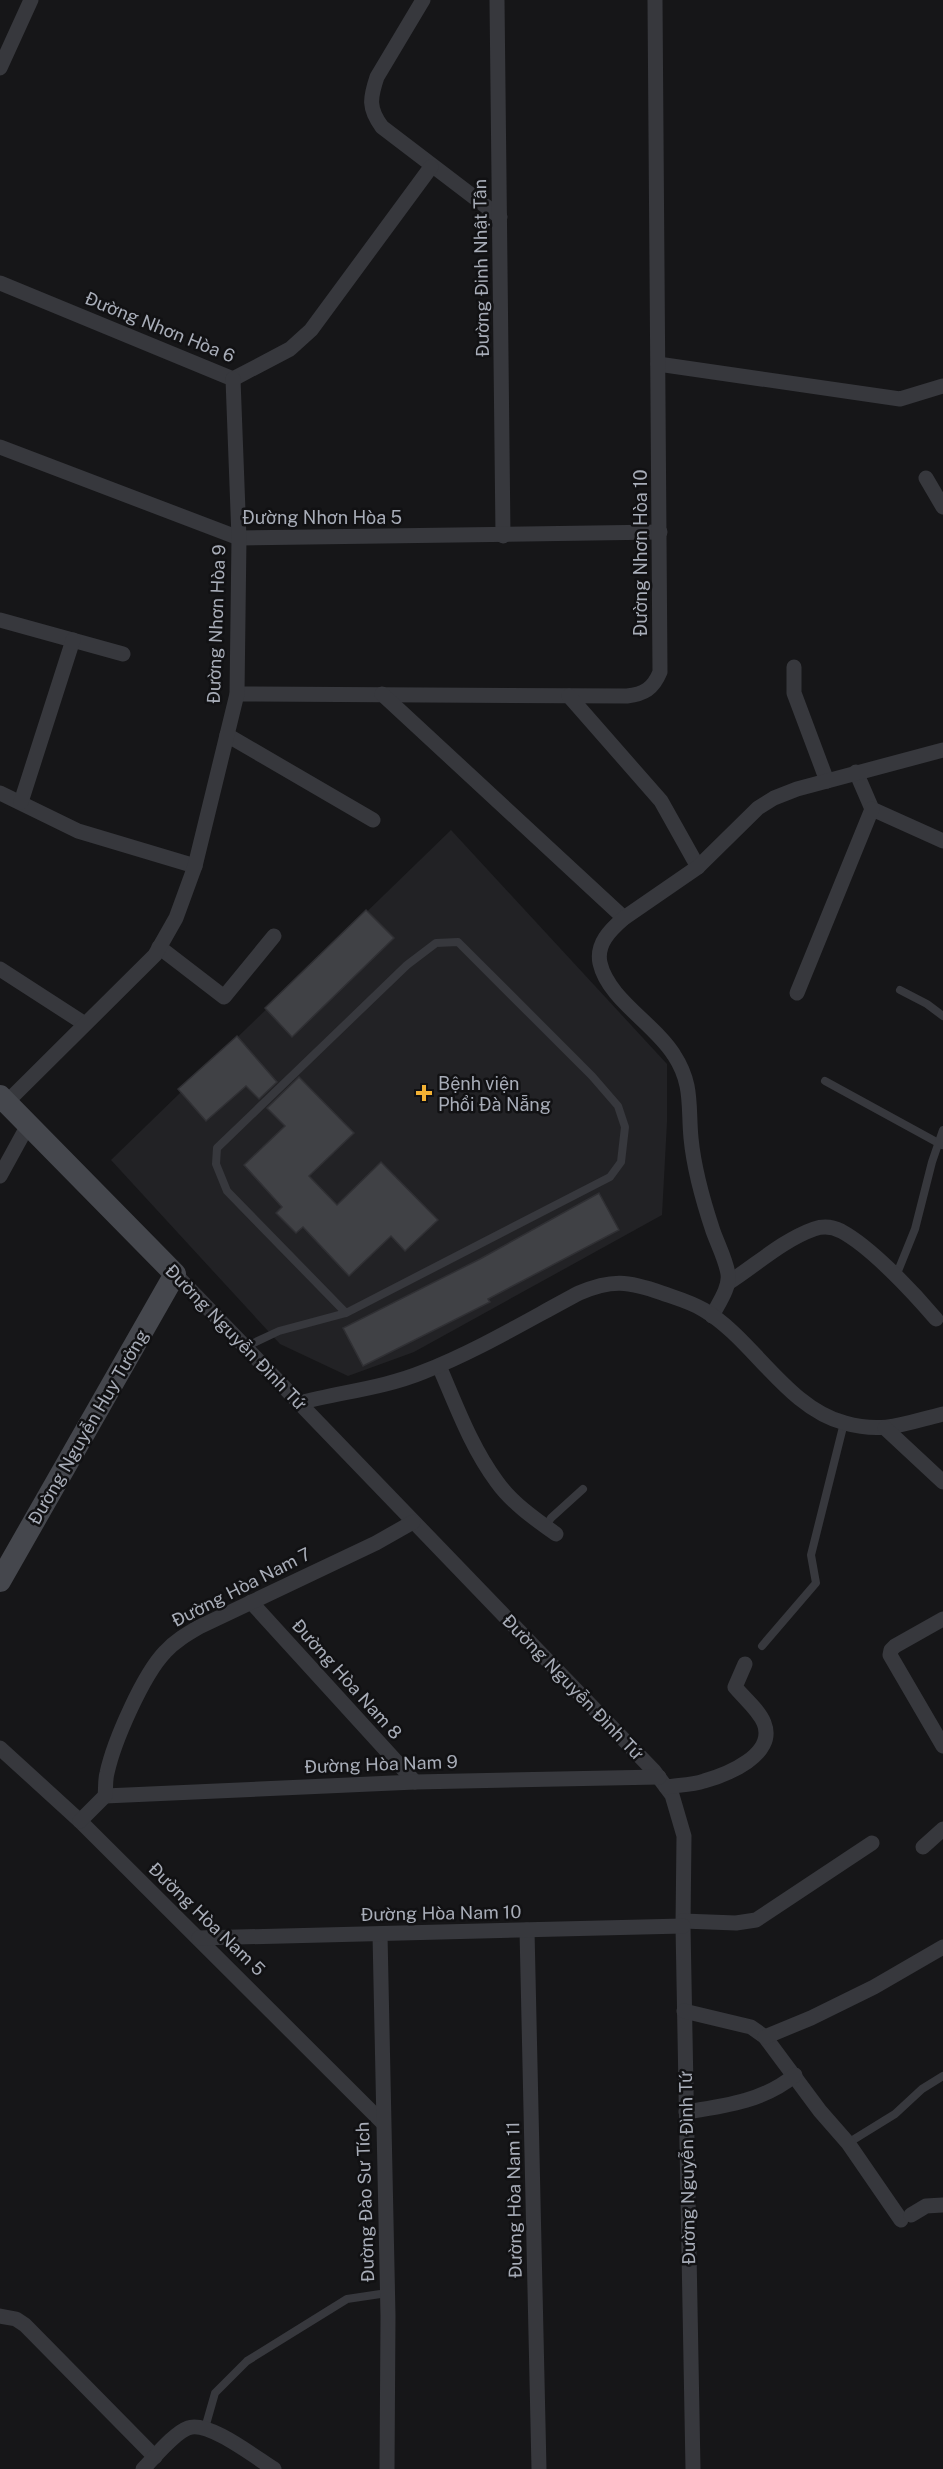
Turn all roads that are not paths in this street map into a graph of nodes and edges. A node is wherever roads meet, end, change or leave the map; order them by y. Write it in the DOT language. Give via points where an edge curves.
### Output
graph roads {
  1 [pos="32,0"];
  2 [pos="423,0"];
  3 [pos="497,0"];
  4 [pos="655,0"];
  5 [pos="0,68"];
  6 [pos="431,167"];
  7 [pos="500,218"];
  8 [pos="0,283"];
  9 [pos="658,364"];
  10 [pos="233,379"];
  11 [pos="943,386"];
  12 [pos="0,447"];
  13 [pos="926,478"];
  14 [pos="943,507"];
  15 [pos="660,532"];
  16 [pos="503,536"];
  17 [pos="239,538"];
  18 [pos="0,620"];
  19 [pos="73,640"];
  20 [pos="123,654"];
  21 [pos="794,667"];
  22 [pos="237,694"];
  23 [pos="382,694"];
  24 [pos="569,696"];
  25 [pos="227,735"];
  26 [pos="943,750"];
  27 [pos="856,772"];
  28 [pos="827,781"];
  29 [pos="0,793"];
  30 [pos="21,802"];
  31 [pos="872,809"];
  32 [pos="373,820"];
  33 [pos="943,841"];
  34 [pos="195,866"];
  35 [pos="698,867"];
  36 [pos="624,918"];
  37 [pos="274,936"];
  38 [pos="159,947"];
  39 [pos="0,969"];
  40 [pos="900,990"];
  41 [pos="797,993"];
  42 [pos="943,1016"];
  43 [pos="85,1024"];
  44 [pos="825,1081"];
  45 [pos="3,1099"];
  46 [pos="28,1125"];
  47 [pos="943,1130"];
  48 [pos="941,1144"];
  49 [pos="0,1176"];
  50 [pos="175,1274"];
  51 [pos="896,1276"];
  52 [pos="728,1283"];
  53 [pos="345,1313"];
  54 [pos="712,1316"];
  55 [pos="936,1319"];
  56 [pos="245,1347"];
  57 [pos="439,1366"];
  58 [pos="299,1403"];
  59 [pos="943,1414"];
  60 [pos="844,1423"];
  61 [pos="885,1428"];
  62 [pos="943,1482"];
  63 [pos="584,1489"];
  64 [pos="413,1522"];
  65 [pos="551,1530"];
  66 [pos="0,1581"];
  67 [pos="251,1602"];
  68 [pos="943,1619"];
  69 [pos="762,1646"];
  70 [pos="745,1664"];
  71 [pos="943,1746"];
  72 [pos="0,1748"];
  73 [pos="415,1782"];
  74 [pos="662,1782"];
  75 [pos="105,1796"];
  76 [pos="80,1821"];
  77 [pos="943,1829"];
  78 [pos="872,1843"];
  79 [pos="923,1847"];
  80 [pos="683,1924"];
  81 [pos="527,1930"];
  82 [pos="380,1934"];
  83 [pos="199,1938"];
  84 [pos="943,1947"];
  85 [pos="684,2011"];
  86 [pos="765,2037"];
  87 [pos="795,2075"];
  88 [pos="943,2076"];
  89 [pos="686,2112"];
  90 [pos="382,2122"];
  91 [pos="848,2142"];
  92 [pos="943,2205"];
  93 [pos="387,2293"];
  94 [pos="0,2316"];
  95 [pos="205,2428"];
  96 [pos="155,2457"];
  97 [pos="143,2469"];
  98 [pos="274,2469"];
  99 [pos="387,2469"];
  100 [pos="539,2469"];
  101 [pos="693,2469"];
  1 -- 5 [label="street"];
  2 -- 6 [label="street" via="377,77 371,113 382,127"];
  3 -- 7 [label="street, Đường Đinh Nhật Tân"];
  4 -- 9 [label="street, Đường Nhơn Hòa 10"];
  6 -- 7 [label="street"];
  6 -- 10 [label="street, Đường Nhơn Hòa 6" via="311,330 290,349"];
  7 -- 16 [label="street, Đường Đinh Nhật Tân"];
  8 -- 10 [label="street, Đường Nhơn Hòa 6"];
  9 -- 11 [label="street" via="900,399"];
  9 -- 15 [label="street, Đường Nhơn Hòa 10"];
  10 -- 17 [label="street, Đường Nhơn Hòa 9"];
  12 -- 17 [label="street, Đường Nhơn Hòa 5"];
  13 -- 14 [label="street"];
  15 -- 16 [label="street, Đường Nhơn Hòa 5"];
  15 -- 24 [label="street, Đường Nhơn Hòa 10" via="660,672 656,682 638,695"];
  16 -- 17 [label="street, Đường Nhơn Hòa 5"];
  17 -- 22 [label="street, Đường Nhơn Hòa 9"];
  18 -- 19 [label="street"];
  19 -- 20 [label="street"];
  19 -- 30 [label="street"];
  21 -- 28 [label="street" via="794,693"];
  22 -- 23 [label="street, Đường Nhơn Hòa 10"];
  22 -- 25 [label="street, Đường Nhơn Hòa 9"];
  23 -- 24 [label="street, Đường Nhơn Hòa 10"];
  23 -- 36 [label="street"];
  24 -- 35 [label="street" via="661,801"];
  25 -- 32 [label="street"];
  25 -- 34 [label="street, Đường Nhơn Hòa 9"];
  26 -- 27 [label="street"];
  27 -- 28 [label="street"];
  27 -- 31 [label="street"];
  28 -- 35 [label="street" via="765,803"];
  29 -- 30 [label="street"];
  30 -- 34 [label="street" via="78,831"];
  31 -- 33 [label="street"];
  31 -- 41 [label="street"];
  34 -- 38 [label="street, Đường Nhơn Hòa 9" via="176,918"];
  35 -- 36 [label="street"];
  36 -- 52 [label="street" via="603,940 600,964 611,986 662,1040 684,1071 699,1183"];
  37 -- 38 [label="street" via="224,997"];
  38 -- 43 [label="street, Đường Nhơn Hòa 9"];
  39 -- 43 [label="street"];
  40 -- 42 [label="lane"];
  43 -- 45 [label="street, Đường Nhơn Hòa 9"];
  44 -- 48 [label="lane"];
  45 -- 46 [label="street, Đường Nguyễn Đình Tứ"];
  46 -- 49 [label="street"];
  46 -- 50 [label="street, Đường Nguyễn Đình Tứ"];
  47 -- 48 [label="lane"];
  48 -- 51 [label="lane"];
  50 -- 56 [label="street, Đường Nguyễn Đình Tứ"];
  50 -- 66 [label="street, Đường Nguyễn Huy Tưởng"];
  51 -- 52 [label="street" via="850,1237 828,1227 795,1238"];
  51 -- 55 [label="street"];
  52 -- 54 [label="street"];
  53 -- 53 [label="lane" via="610,1177 621,1162 625,1127 618,1106 458,942 436,943 407,965 217,1149 216,1164 228,1191"];
  53 -- 56 [label="lane" via="279,1331"];
  54 -- 57 [label="street" via="645,1287 608,1283 579,1293"];
  54 -- 60 [label="street" via="794,1394"];
  56 -- 58 [label="street, Đường Nguyễn Đình Tứ"];
  57 -- 58 [label="street" via="391,1383"];
  57 -- 65 [label="street" via="466,1431 497,1483 527,1514"];
  58 -- 64 [label="street, Đường Nguyễn Đình Tứ"];
  59 -- 61 [label="street"];
  60 -- 61 [label="street"];
  60 -- 69 [label="lane" via="811,1555 816,1583"];
  61 -- 62 [label="street"];
  63 -- 65 [label="lane" via="551,1518"];
  64 -- 67 [label="street, Đường Hòa Nam 7"];
  64 -- 74 [label="street, Đường Nguyễn Đình Tứ"];
  67 -- 73 [label="street, Đường Hòa Nam 8"];
  67 -- 75 [label="street, Đường Hòa Nam 7" via="190,1632 155,1664 112,1755"];
  68 -- 71 [label="street" via="895,1646 890,1655"];
  70 -- 74 [label="street, Đường Hòa Nam 9" via="735,1687 764,1722 764,1746 732,1771 703,1782"];
  72 -- 76 [label="street, Đường Hòa Nam 5"];
  73 -- 74 [label="street, Đường Hòa Nam 9"];
  73 -- 75 [label="street, Đường Hòa Nam 9"];
  74 -- 80 [label="street, Đường Nguyễn Đình Tứ" via="672,1795 684,1836"];
  75 -- 76 [label="street"];
  76 -- 83 [label="street, Đường Hòa Nam 5"];
  77 -- 79 [label="street"];
  78 -- 80 [label="street, Đường Hòa Nam 10" via="756,1920"];
  80 -- 81 [label="street, Đường Hòa Nam 10"];
  80 -- 85 [label="street, Đường Nguyễn Đình Tứ"];
  81 -- 82 [label="street, Đường Hòa Nam 10"];
  81 -- 100 [label="street, Đường Hòa Nam 11"];
  82 -- 83 [label="street, Đường Hòa Nam 10"];
  82 -- 90 [label="street, Đường Đào Sư Tích"];
  83 -- 90 [label="street, Đường Hòa Nam 5"];
  84 -- 86 [label="street" via="874,1988"];
  85 -- 86 [label="street" via="751,2027"];
  85 -- 89 [label="street, Đường Nguyễn Đình Tứ"];
  86 -- 87 [label="street"];
  87 -- 89 [label="street" via="753,2099"];
  87 -- 91 [label="street"];
  88 -- 91 [label="lane" via="895,2114"];
  89 -- 101 [label="street, Đường Nguyễn Đình Tứ"];
  90 -- 93 [label="street, Đường Đào Sư Tích"];
  91 -- 92 [label="street" via="906,2217 926,2206"];
  93 -- 95 [label="lane" via="347,2299 247,2361 215,2393"];
  93 -- 99 [label="street, Đường Đào Sư Tích"];
  94 -- 96 [label="street" via="25,2325"];
  95 -- 96 [label="street" via="187,2428"];
  95 -- 98 [label="street"];
  96 -- 97 [label="street"];
}
